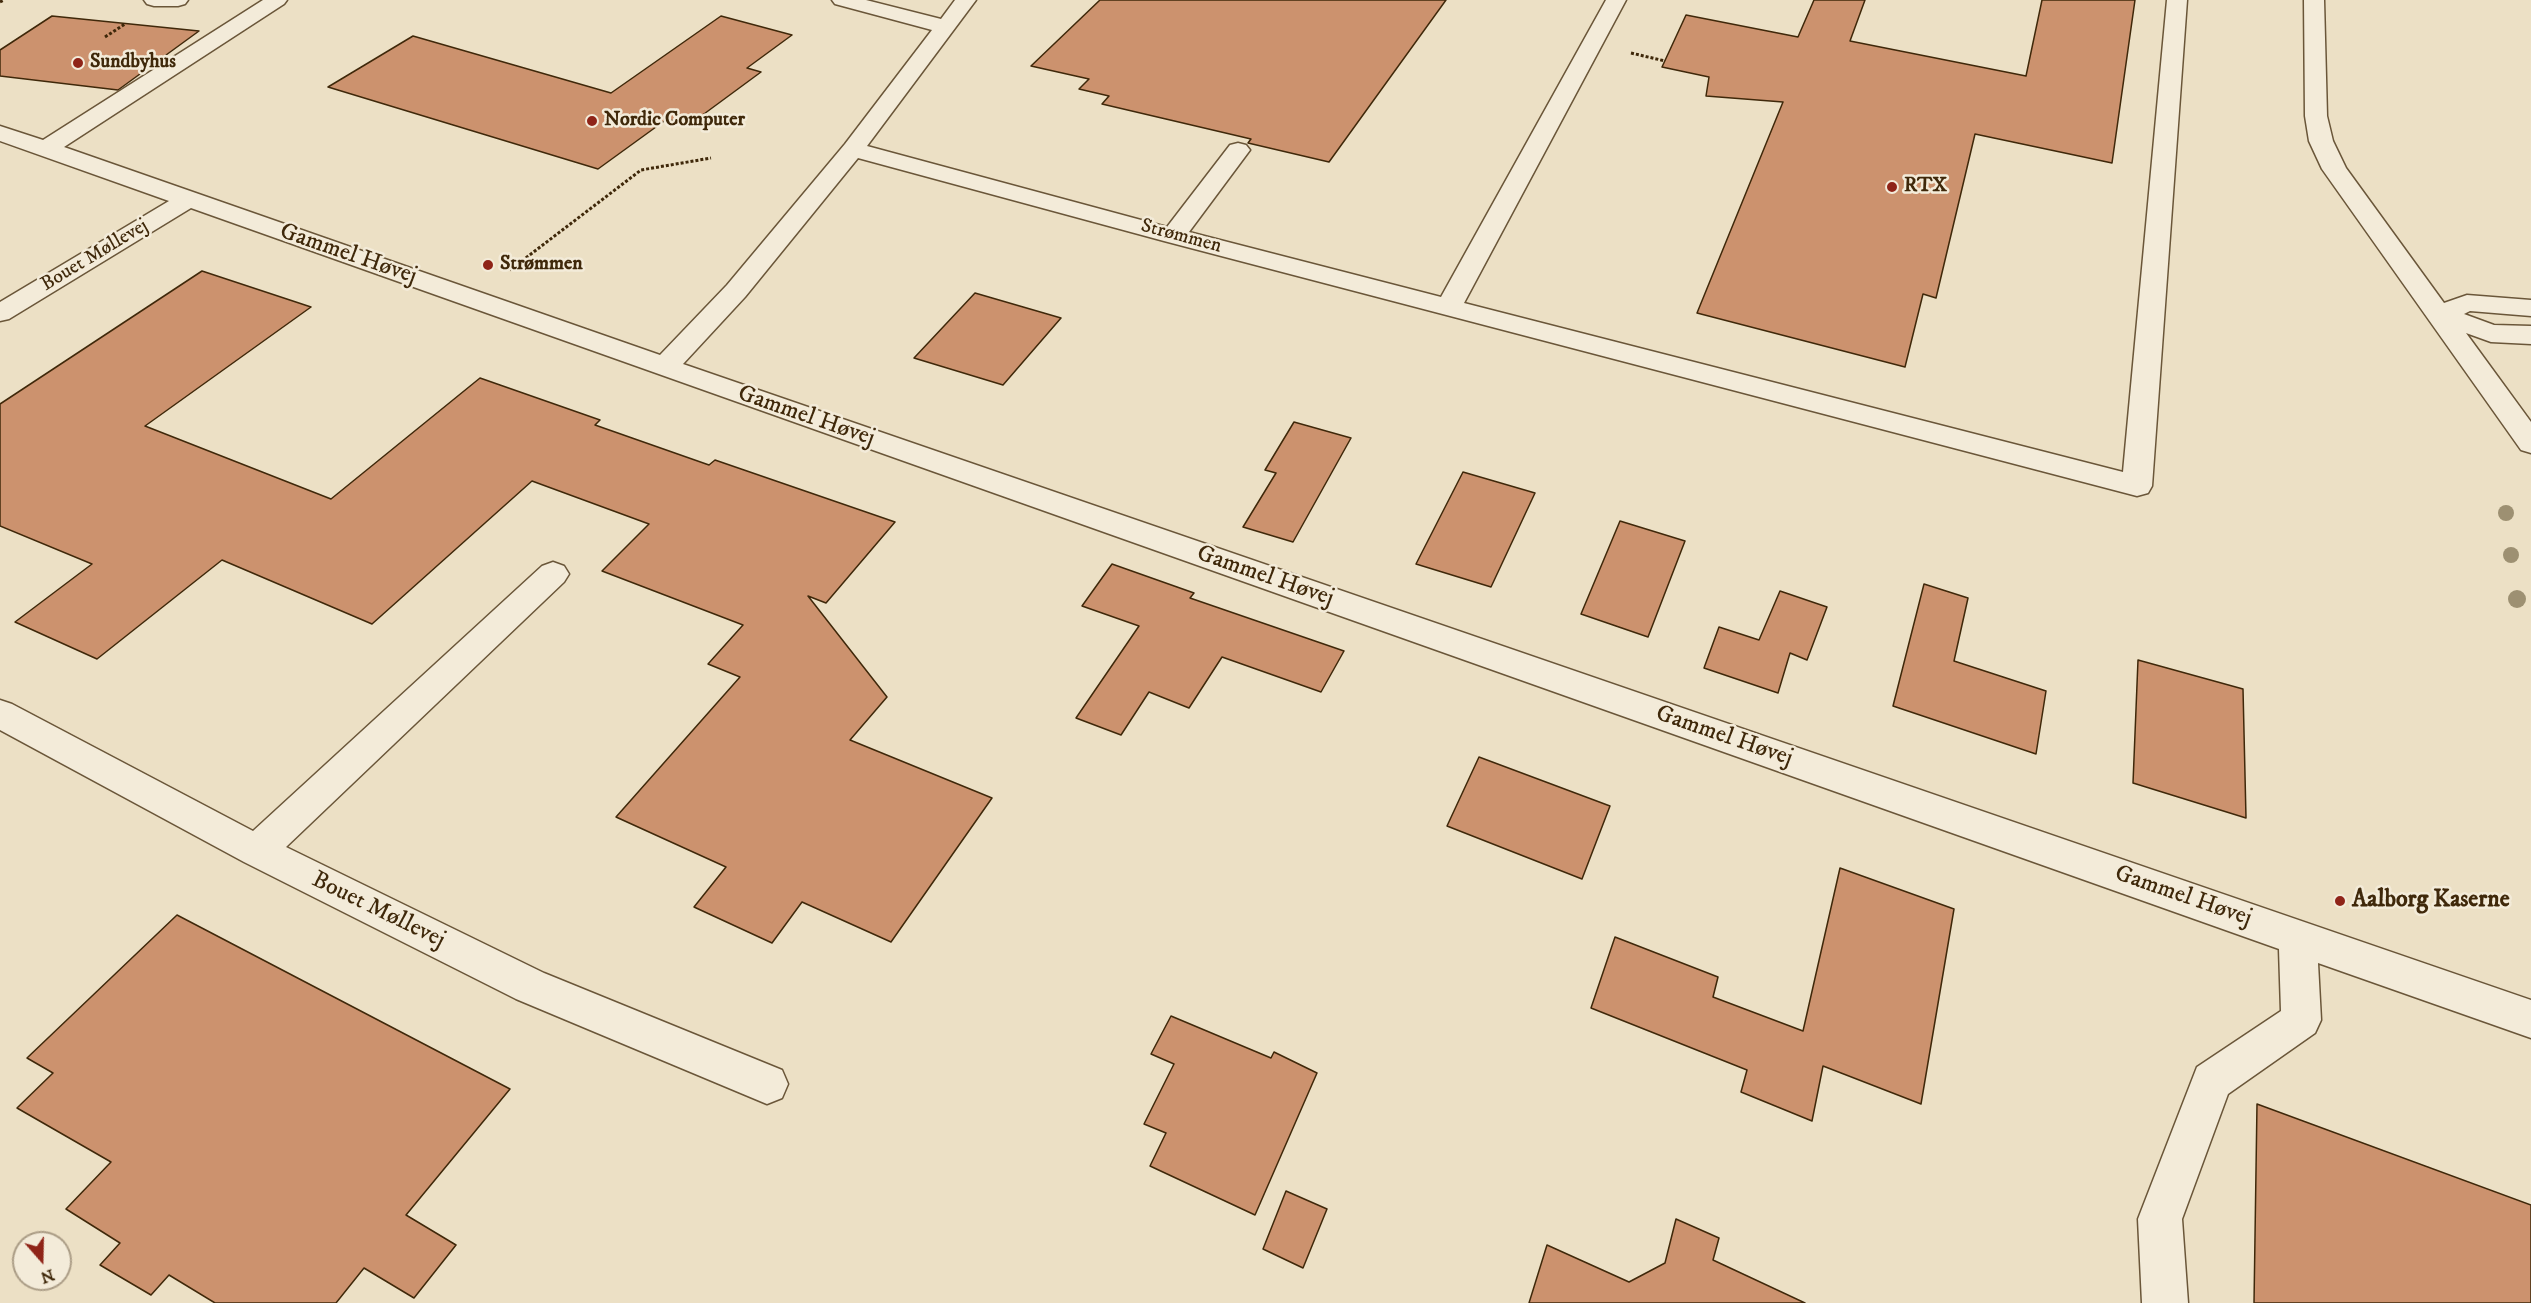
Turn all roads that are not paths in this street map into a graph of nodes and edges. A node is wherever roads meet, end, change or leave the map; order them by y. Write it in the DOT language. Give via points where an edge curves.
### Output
graph roads {
  1 [pos="154,0"];
  2 [pos="178,0"];
  3 [pos="277,0"];
  4 [pos="842,0"];
  5 [pos="966,0"];
  6 [pos="1616,0"];
  7 [pos="2177,0"];
  8 [pos="2313,0"];
  9 [pos="946,27"];
  10 [pos="0,133"];
  11 [pos="45,149"];
  12 [pos="853,149"];
  13 [pos="1238,150"];
  14 [pos="189,199"];
  15 [pos="1173,236"];
  16 [pos="1449,307"];
  17 [pos="2531,308"];
  18 [pos="0,313"];
  19 [pos="2439,314"];
  20 [pos="2531,335"];
  21 [pos="665,366"];
  22 [pos="2531,443"];
  23 [pos="553,574"];
  24 [pos="0,714"];
  25 [pos="257,851"];
  26 [pos="2298,937"];
  27 [pos="2531,1019"];
  28 [pos="767,1084"];
  29 [pos="2165,1303"];
  1 -- 2 [label="street"];
  3 -- 11 [label="street"];
  4 -- 9 [label="street"];
  5 -- 9 [label="street"];
  6 -- 16 [label="street"];
  7 -- 16 [label="street, Strømmen" via="2137,486"];
  8 -- 19 [label="street" via="2316,116 2321,141 2354,200"];
  9 -- 12 [label="street"];
  10 -- 11 [label="street, Gammel Høvej"];
  11 -- 14 [label="street, Gammel Høvej"];
  12 -- 15 [label="street, Strømmen"];
  12 -- 21 [label="street" via="736,291"];
  13 -- 15 [label="street"];
  14 -- 18 [label="street, Bouet Møllevej"];
  14 -- 21 [label="street, Gammel Høvej"];
  15 -- 16 [label="street, Strømmen"];
  17 -- 19 [label="street" via="2467,303"];
  19 -- 20 [label="street" via="2491,333"];
  19 -- 22 [label="street"];
  21 -- 26 [label="street, Gammel Høvej"];
  23 -- 25 [label="street"];
  24 -- 25 [label="street, Bouet Møllevej"];
  25 -- 28 [label="street, Bouet Møllevej" via="530,986"];
  26 -- 27 [label="street, Gammel Høvej"];
  26 -- 29 [label="street" via="2301,1020 2212,1081 2160,1219"];
}
